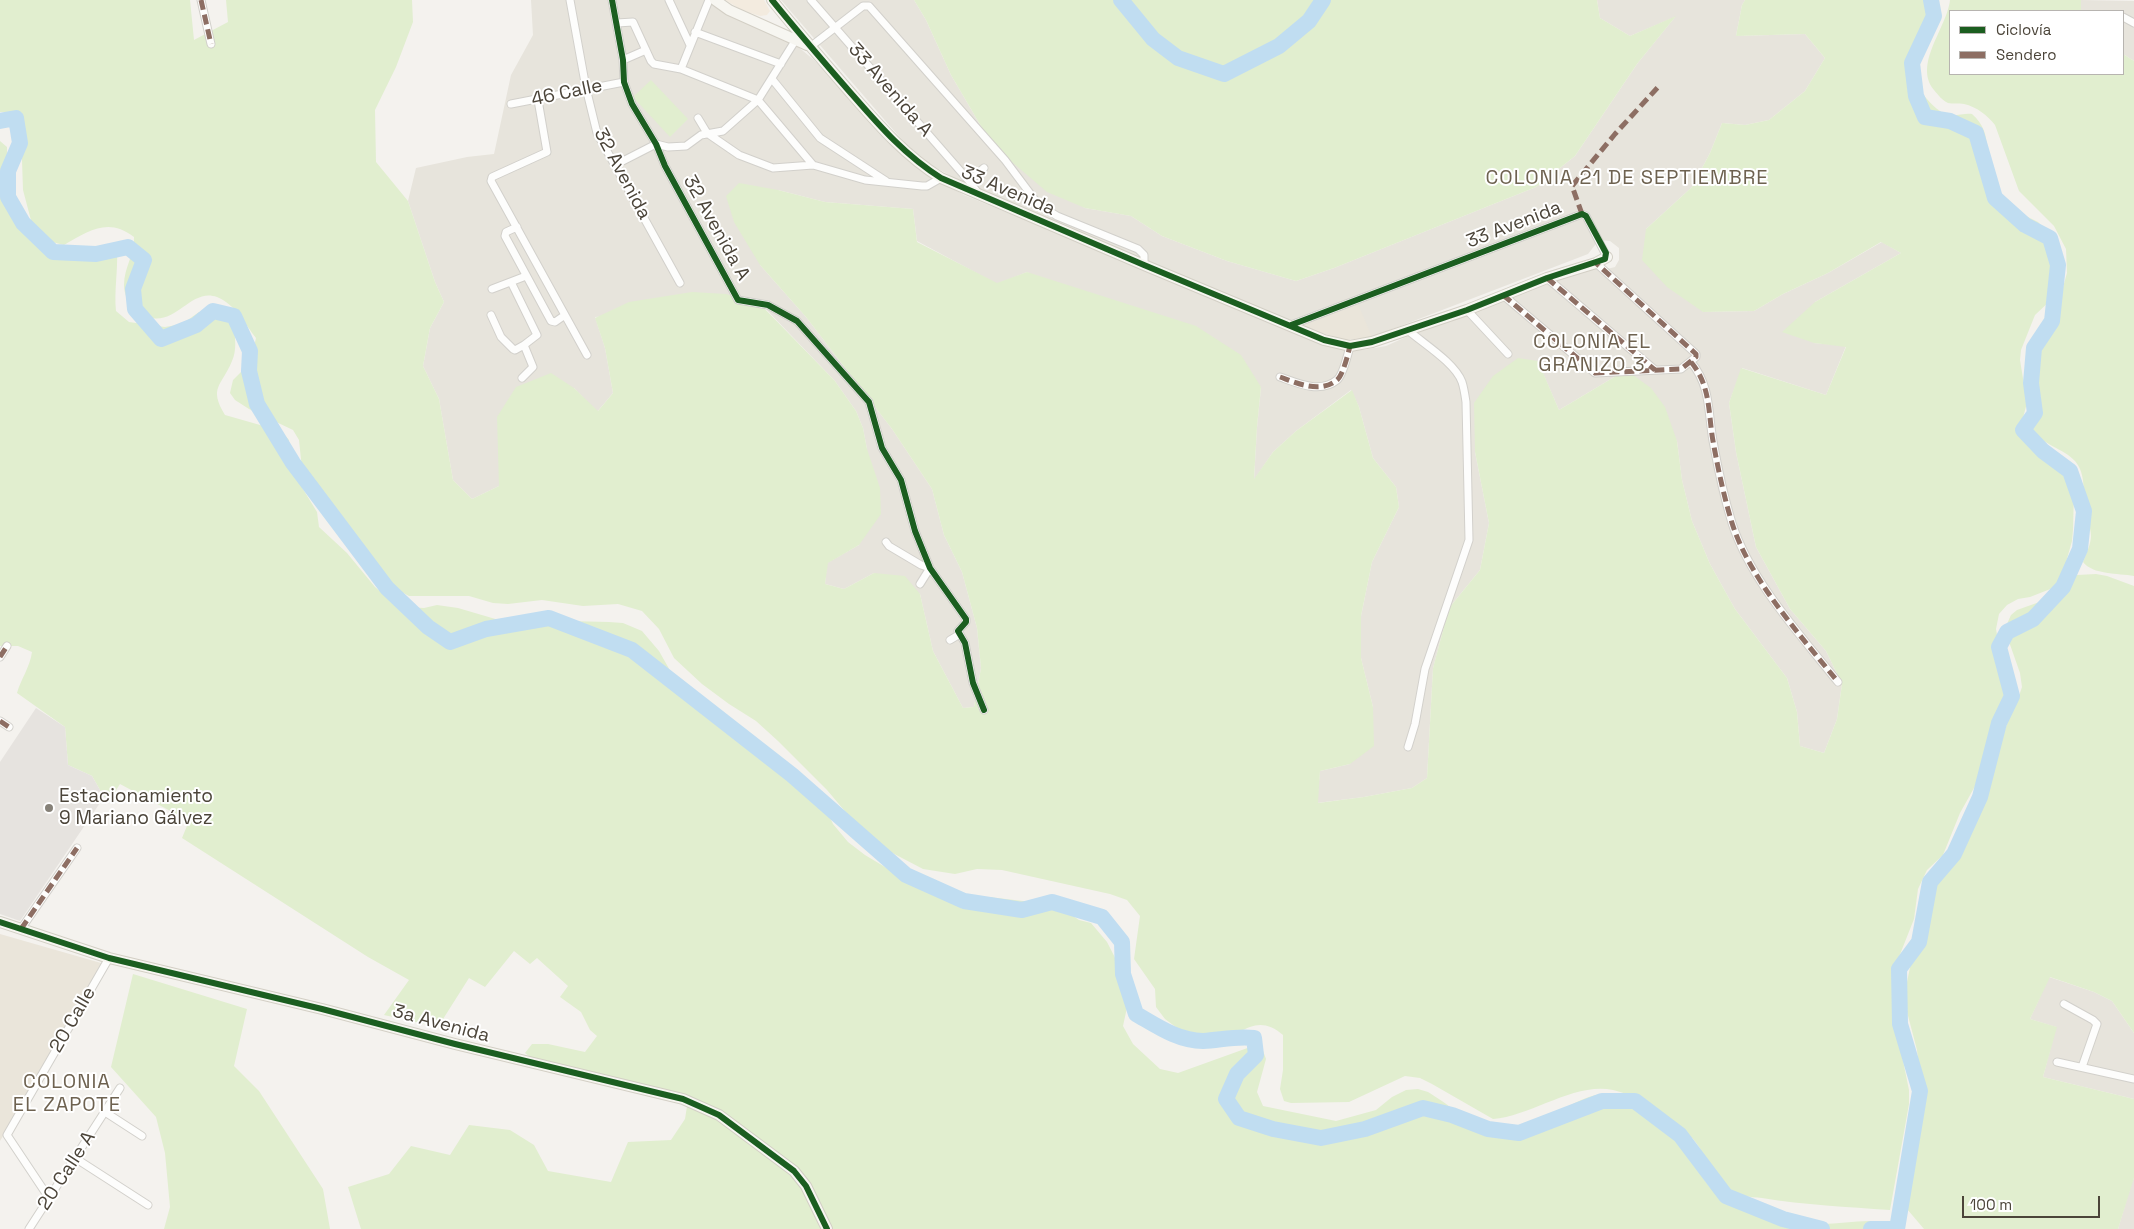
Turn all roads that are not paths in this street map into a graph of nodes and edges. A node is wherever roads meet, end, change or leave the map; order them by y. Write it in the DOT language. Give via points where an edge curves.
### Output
graph roads {
  1 [pos="202,0"];
  2 [pos="570,0"];
  3 [pos="612,0"];
  4 [pos="669,0"];
  5 [pos="709,0"];
  6 [pos="714,0"];
  7 [pos="772,0"];
  8 [pos="811,0"];
  9 [pos="617,23"];
  10 [pos="791,24"];
  11 [pos="836,28"];
  12 [pos="694,32"];
  13 [pos="782,33"];
  14 [pos="795,40"];
  15 [pos="211,44"];
  16 [pos="690,45"];
  17 [pos="810,47"];
  18 [pos="646,50"];
  19 [pos="623,60"];
  20 [pos="781,64"];
  21 [pos="681,69"];
  22 [pos="772,80"];
  23 [pos="624,82"];
  24 [pos="586,88"];
  25 [pos="538,100"];
  26 [pos="758,100"];
  27 [pos="511,104"];
  28 [pos="698,118"];
  29 [pos="706,133"];
  30 [pos="656,144"];
  31 [pos="615,165"];
  32 [pos="813,165"];
  33 [pos="984,168"];
  34 [pos="941,178"];
  35 [pos="969,181"];
  36 [pos="889,183"];
  37 [pos="978,193"];
  38 [pos="517,227"];
  39 [pos="1607,257"];
  40 [pos="1596,263"];
  41 [pos="1144,266"];
  42 [pos="526,276"];
  43 [pos="1547,278"];
  44 [pos="511,282"];
  45 [pos="680,283"];
  46 [pos="492,290"];
  47 [pos="1503,295"];
  48 [pos="1467,310"];
  49 [pos="491,315"];
  50 [pos="564,315"];
  51 [pos="1291,325"];
  52 [pos="1408,331"];
  53 [pos="524,345"];
  54 [pos="1350,346"];
  55 [pos="1508,354"];
  56 [pos="587,355"];
  57 [pos="1691,362"];
  58 [pos="1655,370"];
  59 [pos="1280,376"];
  60 [pos="522,378"];
  61 [pos="886,542"];
  62 [pos="930,568"];
  63 [pos="920,584"];
  64 [pos="960,634"];
  65 [pos="950,640"];
  66 [pos="7,646"];
  67 [pos="0,657"];
  68 [pos="1838,682"];
  69 [pos="984,710"];
  70 [pos="0,721"];
  71 [pos="10,727"];
  72 [pos="1408,747"];
  73 [pos="78,848"];
  74 [pos="0,922"];
  75 [pos="20,929"];
  76 [pos="109,958"];
  77 [pos="2064,1004"];
  78 [pos="2057,1062"];
  79 [pos="2082,1067"];
  80 [pos="2134,1079"];
  81 [pos="120,1088"];
  82 [pos="105,1112"];
  83 [pos="142,1136"];
  84 [pos="75,1158"];
  85 [pos="49,1198"];
  86 [pos="148,1205"];
  87 [pos="30,1229"];
  88 [pos="827,1229"];
  1 -- 15 [label="street"];
  2 -- 24 [label="street, 32 Avenida"];
  3 -- 9 [label="street, 32 Avenida A"];
  4 -- 16 [label="street"];
  5 -- 12 [label="street"];
  6 -- 13 [label="street, 33 Avenida"];
  7 -- 10 [label="street, 33 Avenida"];
  8 -- 11 [label="street, 33 Avenida A"];
  9 -- 18 [label="street" via="633,22"];
  9 -- 19 [label="street, 32 Avenida A"];
  10 -- 13 [label="street"];
  10 -- 17 [label="street, 33 Avenida"];
  11 -- 17 [label="street"];
  11 -- 35 [label="street, 33 Avenida A"];
  11 -- 41 [label="street" via="864,6 869,6 1006,160 1038,204 1057,216 1138,248 1144,255"];
  12 -- 16 [label="street"];
  12 -- 20 [label="street"];
  13 -- 14 [label="street, 33 Avenida"];
  14 -- 17 [label="street, 33 Avenida"];
  14 -- 20 [label="street"];
  16 -- 21 [label="street"];
  17 -- 34 [label="street, 33 Avenida" via="891,138"];
  18 -- 19 [label="street"];
  18 -- 21 [label="street" via="654,64"];
  19 -- 23 [label="street, 32 Avenida A"];
  20 -- 22 [label="street"];
  21 -- 26 [label="street"];
  22 -- 26 [label="street"];
  22 -- 36 [label="street" via="820,138"];
  23 -- 24 [label="street, 46 Calle"];
  23 -- 30 [label="street, 32 Avenida A" via="632,104"];
  24 -- 25 [label="street, 46 Calle"];
  24 -- 31 [label="street, 32 Avenida" via="597,133"];
  25 -- 27 [label="street, 46 Calle"];
  25 -- 38 [label="street" via="547,152 490,179"];
  26 -- 29 [label="street" via="723,131"];
  26 -- 32 [label="street"];
  28 -- 29 [label="street"];
  29 -- 30 [label="street" via="686,146"];
  29 -- 32 [label="street" via="739,155 773,168"];
  30 -- 31 [label="street"];
  30 -- 62 [label="street, 32 Avenida A" via="738,300 768,305 797,321 869,402 882,448 901,480 915,531"];
  31 -- 45 [label="street, 32 Avenida"];
  32 -- 36 [label="street" via="865,180"];
  33 -- 35 [label="street"];
  34 -- 36 [label="street" via="927,186"];
  34 -- 37 [label="street, 33 Avenida"];
  35 -- 37 [label="street, 33 Avenida A"];
  37 -- 41 [label="street, 33 Avenida"];
  38 -- 42 [label="street" via="506,232 506,236"];
  38 -- 50 [label="street"];
  39 -- 40 [label="street, 33 Avenida"];
  39 -- 51 [label="street, 33 Avenida" via="1582,214"];
  40 -- 43 [label="street, 33 Avenida"];
  40 -- 57 [label="street" via="1696,354"];
  41 -- 51 [label="street, 33 Avenida"];
  42 -- 44 [label="street"];
  42 -- 50 [label="street" via="551,321 555,322"];
  43 -- 47 [label="street, 33 Avenida"];
  43 -- 58 [label="street"];
  44 -- 46 [label="street"];
  44 -- 53 [label="street" via="537,332 535,338"];
  47 -- 48 [label="street, 33 Avenida"];
  47 -- 58 [label="street" via="1595,373"];
  48 -- 52 [label="street, 33 Avenida"];
  48 -- 55 [label="street"];
  49 -- 53 [label="street" via="501,337 513,349"];
  50 -- 56 [label="street"];
  51 -- 54 [label="street, 33 Avenida" via="1324,340"];
  52 -- 54 [label="street, 33 Avenida"];
  52 -- 72 [label="street" via="1449,364 1462,382 1466,402 1469,540 1425,669"];
  53 -- 60 [label="street" via="534,367"];
  54 -- 59 [label="street" via="1340,376 1331,383 1315,388"];
  57 -- 58 [label="street" via="1681,369"];
  57 -- 68 [label="street" via="1708,397 1723,489 1732,524 1745,555 1794,628"];
  61 -- 62 [label="street"];
  62 -- 63 [label="street"];
  62 -- 64 [label="street, 32 Avenida A" via="966,618 958,629"];
  64 -- 65 [label="street"];
  64 -- 69 [label="street, 32 Avenida A"];
  66 -- 67 [label="street"];
  70 -- 71 [label="street"];
  73 -- 75 [label="street"];
  74 -- 75 [label="street, 3a Avenida"];
  75 -- 76 [label="street, 3a Avenida"];
  76 -- 85 [label="street, 20 Calle" via="7,1135"];
  76 -- 88 [label="street, 3a Avenida" via="705,1107 794,1171 806,1186"];
  77 -- 79 [label="street" via="2097,1024"];
  78 -- 79 [label="street"];
  79 -- 80 [label="street"];
  81 -- 82 [label="street, 20 Calle A"];
  82 -- 83 [label="street"];
  82 -- 84 [label="street, 20 Calle A"];
  84 -- 85 [label="street, 20 Calle A"];
  84 -- 86 [label="street"];
  85 -- 87 [label="street, 20 Calle A"];
}
